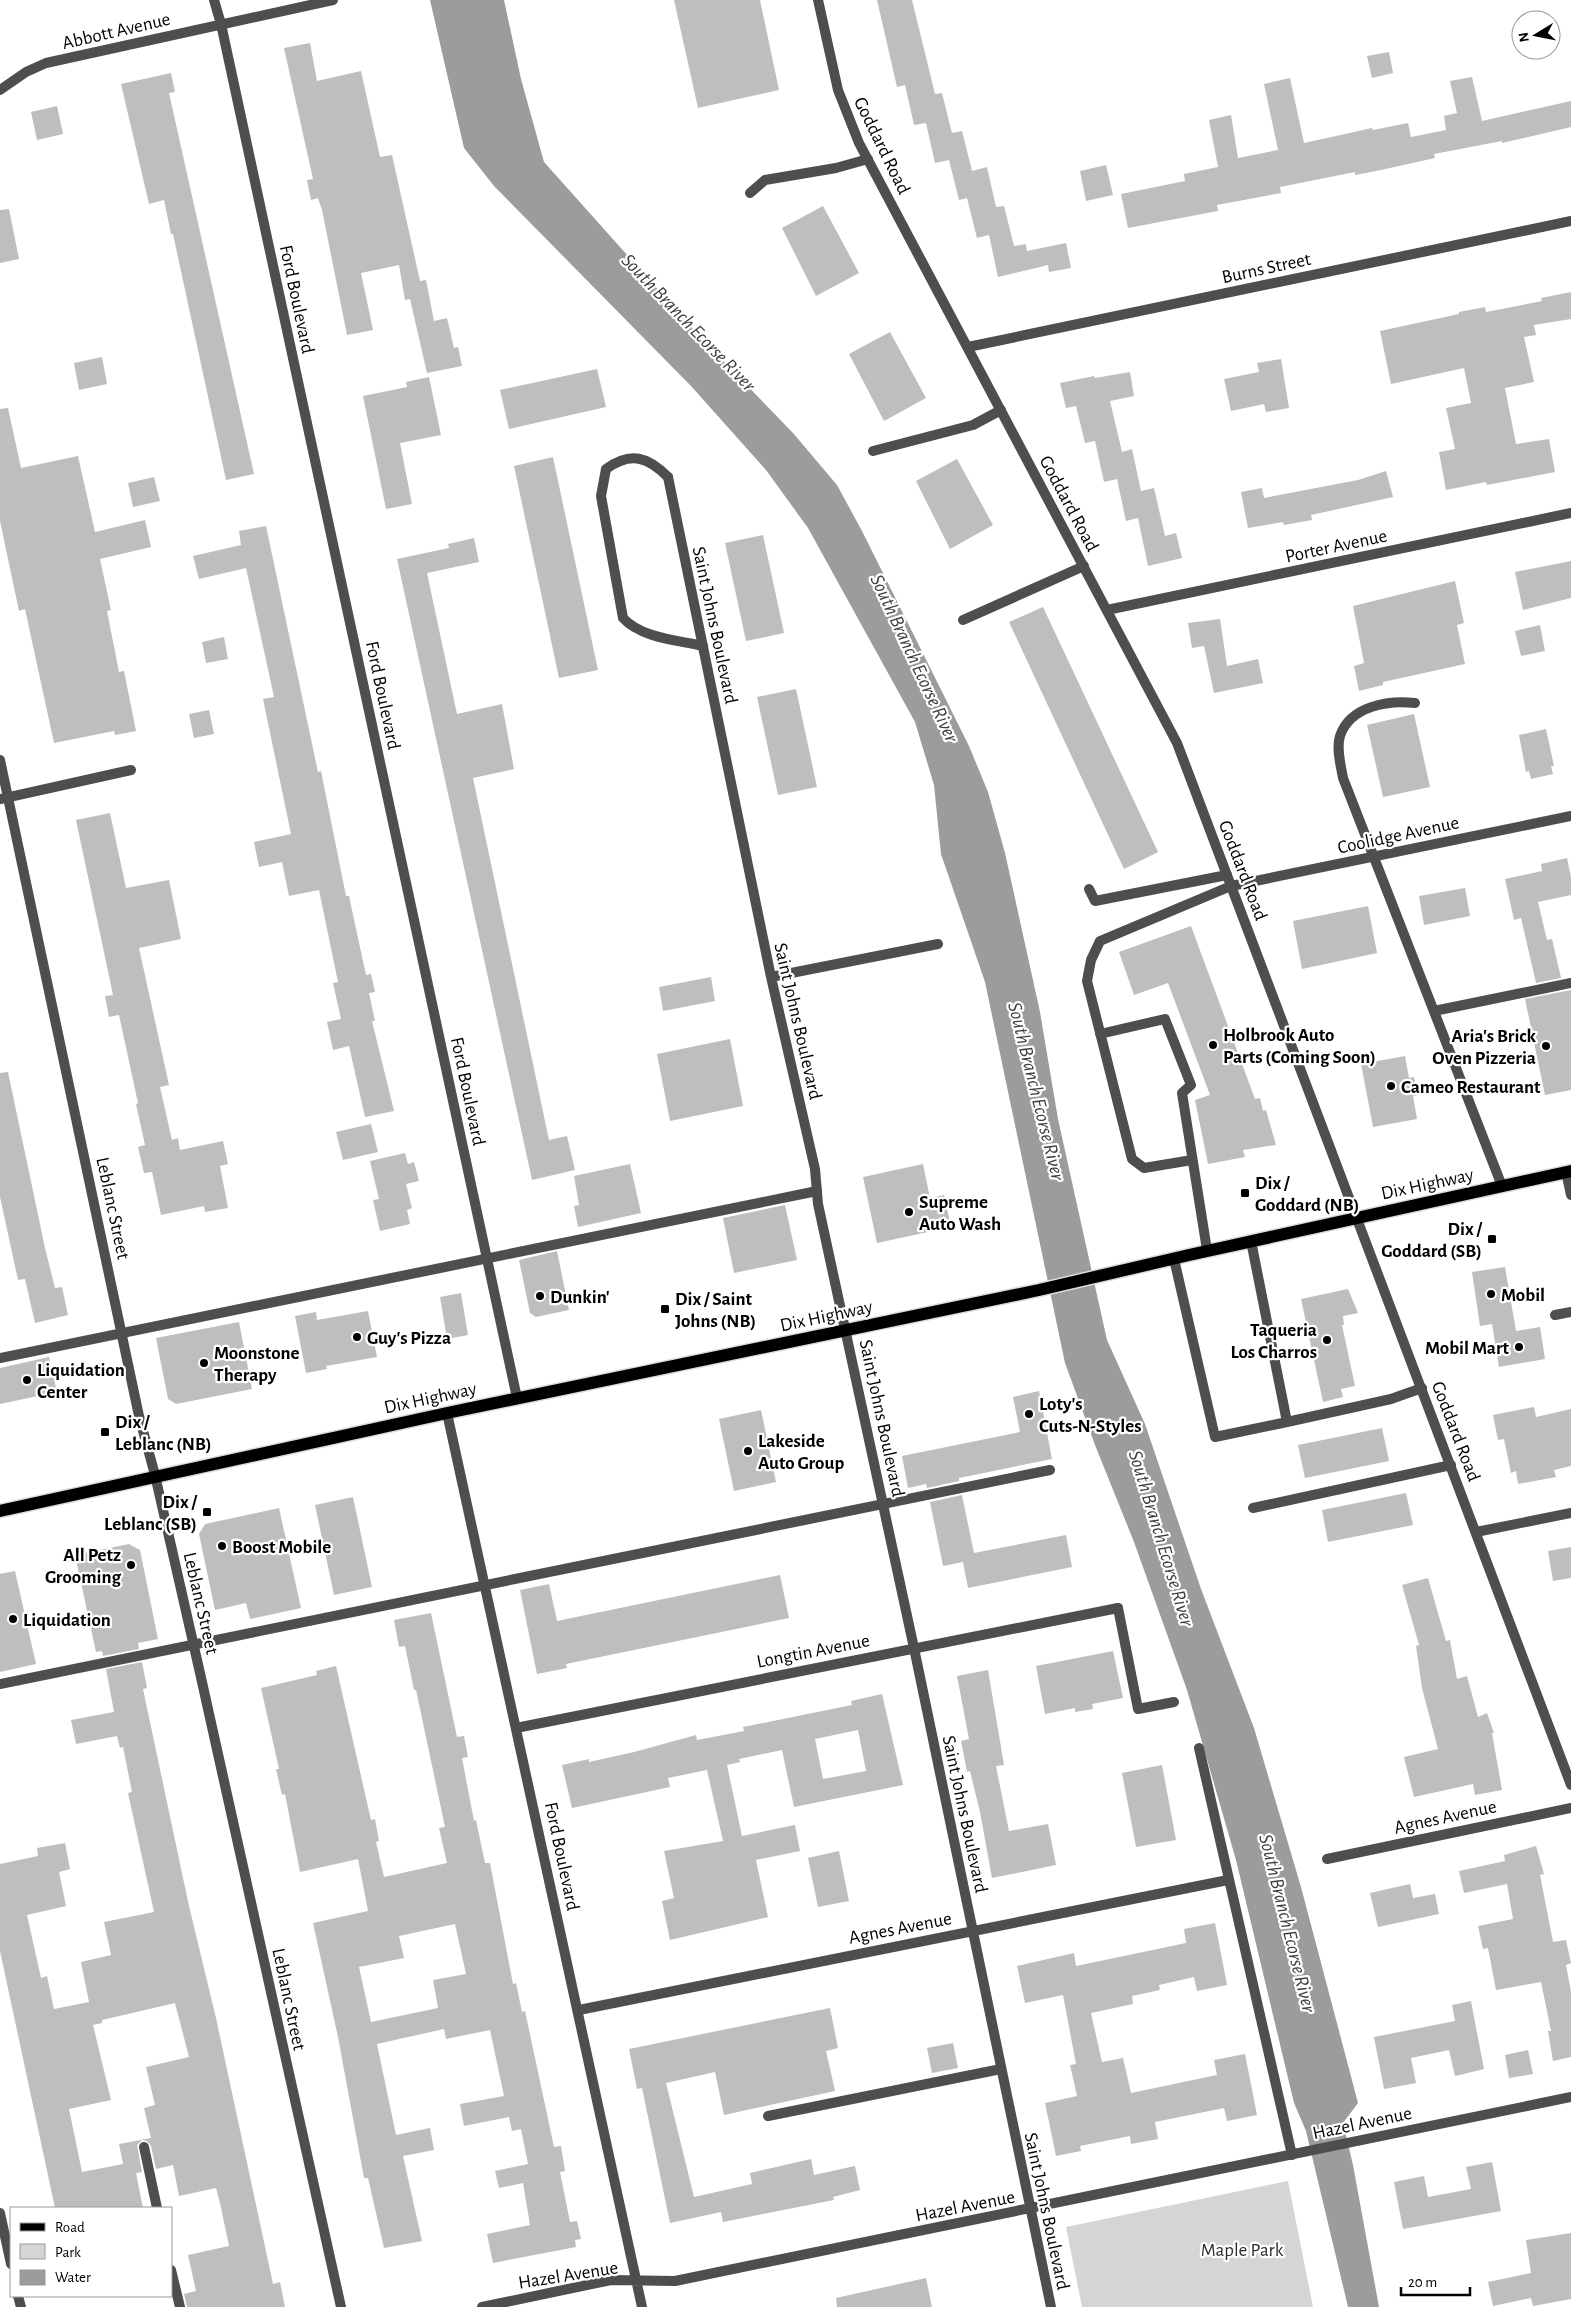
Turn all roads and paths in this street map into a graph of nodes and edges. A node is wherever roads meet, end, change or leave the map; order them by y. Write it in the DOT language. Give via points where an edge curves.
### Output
graph roads {
  1 [pos="214,0"];
  2 [pos="333,0"];
  3 [pos="818,0"];
  4 [pos="221,24"];
  5 [pos="0,90"];
  6 [pos="868,160"];
  7 [pos="750,193"];
  8 [pos="1571,221"];
  9 [pos="968,348"];
  10 [pos="1002,410"];
  11 [pos="874,451"];
  12 [pos="1571,514"];
  13 [pos="1084,566"];
  14 [pos="1107,610"];
  15 [pos="963,620"];
  16 [pos="703,646"];
  17 [pos="1415,703"];
  18 [pos="0,760"];
  19 [pos="131,770"];
  20 [pos="4,798"];
  21 [pos="1571,816"];
  22 [pos="1374,857"];
  23 [pos="1227,875"];
  24 [pos="1231,886"];
  25 [pos="1089,889"];
  26 [pos="938,944"];
  27 [pos="771,977"];
  28 [pos="1571,983"];
  29 [pos="1434,1011"];
  30 [pos="1100,1034"];
  31 [pos="1192,1160"];
  32 [pos="1569,1171"];
  33 [pos="1502,1186"];
  34 [pos="817,1192"];
  35 [pos="1571,1195"];
  36 [pos="1356,1217"];
  37 [pos="1251,1241"];
  38 [pos="1207,1250"];
  39 [pos="487,1259"];
  40 [pos="1174,1259"];
  41 [pos="1571,1312"];
  42 [pos="1555,1315"];
  43 [pos="846,1329"];
  44 [pos="122,1333"];
  45 [pos="0,1358"];
  46 [pos="1422,1388"];
  47 [pos="517,1398"];
  48 [pos="447,1413"];
  49 [pos="1287,1422"];
  50 [pos="1450,1465"];
  51 [pos="1050,1470"];
  52 [pos="155,1475"];
  53 [pos="884,1505"];
  54 [pos="1253,1508"];
  55 [pos="0,1510"];
  56 [pos="1571,1513"];
  57 [pos="1476,1532"];
  58 [pos="485,1586"];
  59 [pos="193,1645"];
  60 [pos="914,1648"];
  61 [pos="0,1684"];
  62 [pos="1174,1702"];
  63 [pos="516,1728"];
  64 [pos="1199,1748"];
  65 [pos="1571,1785"];
  66 [pos="1571,1808"];
  67 [pos="1327,1859"];
  68 [pos="1228,1880"];
  69 [pos="972,1931"];
  70 [pos="578,2010"];
  71 [pos="1001,2069"];
  72 [pos="1571,2097"];
  73 [pos="768,2116"];
  74 [pos="144,2147"];
  75 [pos="1292,2155"];
  76 [pos="157,2207"];
  77 [pos="1030,2210"];
  78 [pos="0,2213"];
  79 [pos="10,2259"];
  80 [pos="172,2274"];
  81 [pos="637,2282"];
  82 [pos="180,2307"];
  83 [pos="341,2307"];
  84 [pos="482,2307"];
  85 [pos="642,2307"];
  86 [pos="1051,2307"];
  1 -- 4 [label="street, Ford Boulevard"];
  2 -- 4 [label="street, Abbott Avenue"];
  3 -- 6 [label="street, Goddard Road" via="838,90"];
  4 -- 5 [label="street, Abbott Avenue" via="46,63"];
  4 -- 39 [label="street, Ford Boulevard"];
  6 -- 7 [label="street" via="765,180"];
  6 -- 9 [label="street, Goddard Road"];
  8 -- 9 [label="street, Burns Street"];
  9 -- 10 [label="street, Goddard Road"];
  10 -- 11 [label="street" via="973,425"];
  10 -- 13 [label="street, Goddard Road"];
  12 -- 14 [label="street, Porter Avenue"];
  13 -- 14 [label="street, Goddard Road"];
  13 -- 15 [label="street"];
  14 -- 23 [label="street, Goddard Road" via="1177,744"];
  16 -- 16 [label="street, Saint Johns Boulevard" via="668,477 645,460 631,458 618,461 606,469 601,496 623,618 644,632"];
  16 -- 27 [label="street, Saint Johns Boulevard"];
  17 -- 22 [label="street" via="1398,701 1357,714 1346,724 1340,738 1343,778"];
  18 -- 20 [label="street, Leblanc Street"];
  19 -- 20 [label="street"];
  20 -- 44 [label="street, Leblanc Street"];
  21 -- 22 [label="street, Coolidge Avenue"];
  22 -- 24 [label="street, Coolidge Avenue"];
  22 -- 29 [label="street"];
  23 -- 24 [label="street, Goddard Road"];
  23 -- 25 [label="street" via="1095,901"];
  24 -- 30 [label="street, Coolidge Avenue" via="1100,941 1091,960 1087,981"];
  24 -- 36 [label="street, Goddard Road"];
  26 -- 27 [label="street"];
  27 -- 34 [label="street, Saint Johns Boulevard" via="815,1169"];
  28 -- 29 [label="street"];
  29 -- 33 [label="street"];
  30 -- 31 [label="street, Coolidge Avenue" via="1132,1159 1144,1168"];
  30 -- 31 [label="street" via="1165,1018 1192,1085 1182,1093"];
  31 -- 38 [label="street"];
  32 -- 33 [label="main road, Dix Highway"];
  32 -- 35 [label="street"];
  33 -- 36 [label="main road, Dix Highway"];
  34 -- 39 [label="street"];
  34 -- 43 [label="street, Saint Johns Boulevard"];
  36 -- 37 [label="main road, Dix Highway"];
  36 -- 46 [label="street, Goddard Road"];
  37 -- 38 [label="main road, Dix Highway"];
  37 -- 49 [label="street"];
  38 -- 40 [label="main road, Dix Highway"];
  39 -- 44 [label="street"];
  39 -- 47 [label="street, Ford Boulevard"];
  40 -- 43 [label="main road, Dix Highway"];
  40 -- 49 [label="street" via="1215,1437"];
  41 -- 42 [label="street"];
  43 -- 47 [label="main road, Dix Highway"];
  43 -- 53 [label="street, Saint Johns Boulevard"];
  44 -- 45 [label="street"];
  44 -- 52 [label="street, Leblanc Street"];
  46 -- 49 [label="street" via="1391,1399"];
  46 -- 50 [label="street, Goddard Road"];
  47 -- 48 [label="main road, Dix Highway"];
  48 -- 52 [label="main road, Dix Highway"];
  48 -- 58 [label="street, Ford Boulevard"];
  50 -- 54 [label="street"];
  50 -- 57 [label="street, Goddard Road"];
  51 -- 53 [label="street"];
  52 -- 55 [label="main road, Dix Highway"];
  52 -- 59 [label="street, Leblanc Street"];
  53 -- 58 [label="street"];
  53 -- 60 [label="street, Saint Johns Boulevard"];
  56 -- 57 [label="street"];
  57 -- 65 [label="street, Goddard Road"];
  58 -- 59 [label="street"];
  58 -- 63 [label="street, Ford Boulevard"];
  59 -- 61 [label="street"];
  59 -- 83 [label="street, Leblanc Street"];
  60 -- 62 [label="street, Longtin Avenue" via="1118,1608 1138,1709"];
  60 -- 63 [label="street, Longtin Avenue"];
  60 -- 69 [label="street, Saint Johns Boulevard"];
  63 -- 70 [label="street, Ford Boulevard"];
  64 -- 68 [label="street"];
  66 -- 67 [label="street, Agnes Avenue"];
  68 -- 69 [label="street, Agnes Avenue"];
  68 -- 75 [label="street"];
  69 -- 70 [label="street, Agnes Avenue"];
  69 -- 71 [label="street, Saint Johns Boulevard"];
  70 -- 81 [label="street, Ford Boulevard"];
  71 -- 73 [label="street"];
  71 -- 77 [label="street, Saint Johns Boulevard"];
  72 -- 75 [label="street, Hazel Avenue"];
  74 -- 76 [label="street"];
  75 -- 77 [label="street, Hazel Avenue"];
  77 -- 81 [label="street, Hazel Avenue" via="674,2281"];
  77 -- 86 [label="street, Saint Johns Boulevard"];
  78 -- 79 [label="street"];
  80 -- 82 [label="street"];
  81 -- 84 [label="street, Hazel Avenue" via="608,2281"];
  81 -- 85 [label="street, Ford Boulevard"];
}
